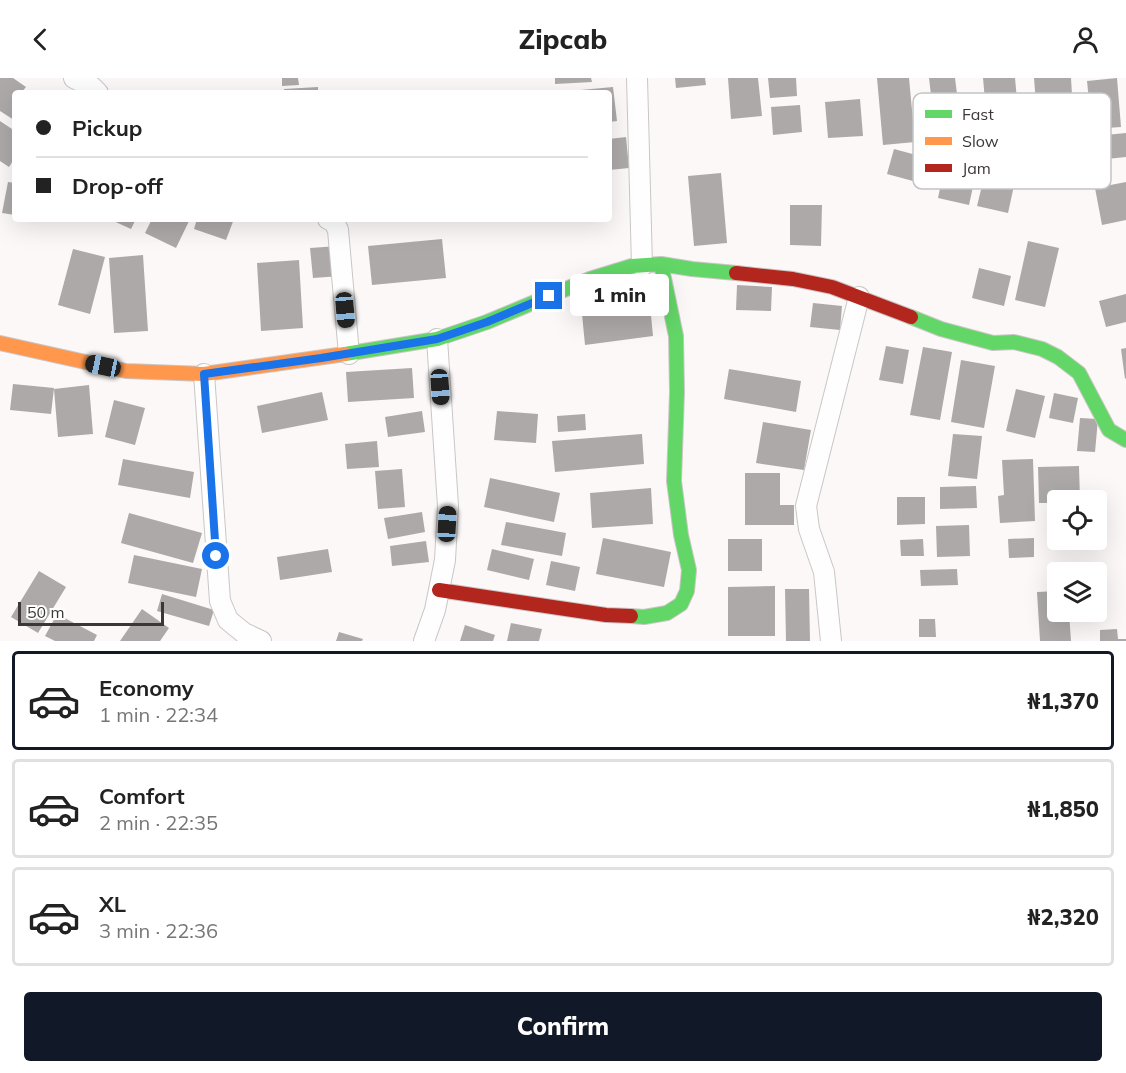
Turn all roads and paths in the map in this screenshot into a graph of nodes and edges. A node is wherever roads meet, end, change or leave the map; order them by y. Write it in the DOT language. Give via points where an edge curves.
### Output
graph roads {
  1 [pos="74,78"];
  2 [pos="637,78"];
  3 [pos="96,86"];
  4 [pos="334,222"];
  5 [pos="652,265"];
  6 [pos="859,297"];
  7 [pos="437,339"];
  8 [pos="0,343"];
  9 [pos="349,354"];
  10 [pos="204,374"];
  11 [pos="1126,440"];
  12 [pos="439,590"];
  13 [pos="261,641"];
  14 [pos="424,641"];
  15 [pos="831,641"];
  1 -- 3 [label="street"];
  2 -- 5 [label="street"];
  4 -- 9 [label="street" via="338,230"];
  5 -- 6 [label="street" via="793,279"];
  5 -- 7 [label="street" via="633,266 590,279"];
  5 -- 12 [label="street" via="676,336 674,481 689,570 681,604 667,613 644,617 606,615"];
  6 -- 11 [label="street" via="941,329 993,343 1014,342 1058,357 1078,373 1109,430"];
  6 -- 15 [label="street" via="806,506 824,572"];
  7 -- 9 [label="street"];
  7 -- 12 [label="street" via="448,506"];
  8 -- 10 [label="street" via="126,371"];
  9 -- 10 [label="street"];
  10 -- 13 [label="street" via="220,602 228,620"];
  12 -- 14 [label="street"];
}
